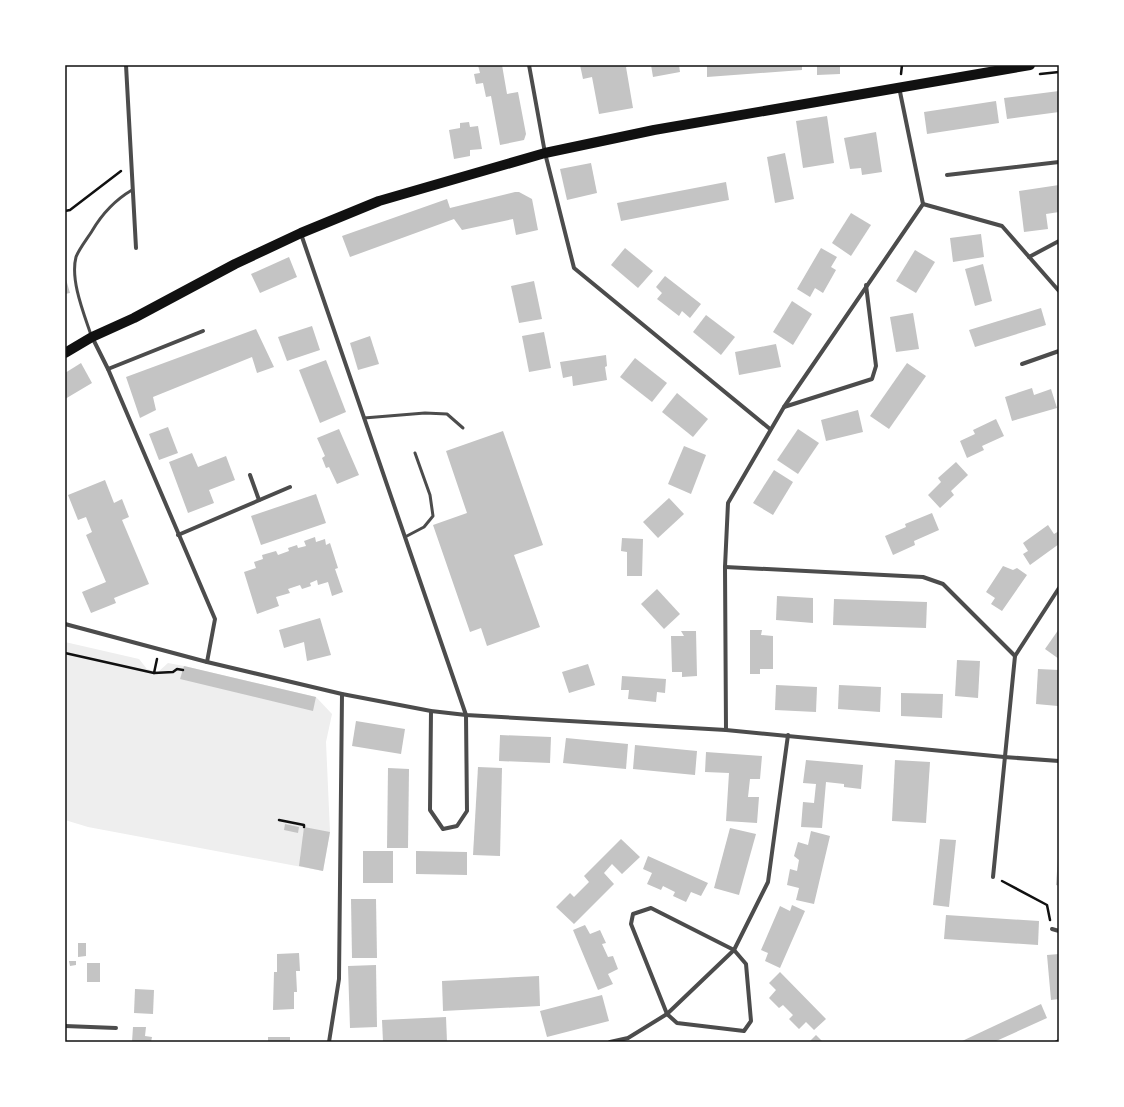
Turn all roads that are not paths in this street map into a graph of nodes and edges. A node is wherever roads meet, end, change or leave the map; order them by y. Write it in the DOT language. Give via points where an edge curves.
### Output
graph roads {
  1 [pos="126,65"];
  2 [pos="529,65"];
  3 [pos="1030,65"];
  4 [pos="899,86"];
  5 [pos="545,153"];
  6 [pos="1059,162"];
  7 [pos="947,176"];
  8 [pos="132,190"];
  9 [pos="923,204"];
  10 [pos="301,233"];
  11 [pos="1059,241"];
  12 [pos="136,248"];
  13 [pos="1029,257"];
  14 [pos="866,285"];
  15 [pos="1059,291"];
  16 [pos="203,331"];
  17 [pos="92,337"];
  18 [pos="1059,351"];
  19 [pos="65,353"];
  20 [pos="1022,364"];
  21 [pos="108,369"];
  22 [pos="784,407"];
  23 [pos="364,418"];
  24 [pos="463,428"];
  25 [pos="770,429"];
  26 [pos="415,453"];
  27 [pos="250,475"];
  28 [pos="290,487"];
  29 [pos="259,500"];
  30 [pos="178,535"];
  31 [pos="405,537"];
  32 [pos="725,567"];
  33 [pos="1059,588"];
  34 [pos="65,624"];
  35 [pos="1015,656"];
  36 [pos="207,662"];
  37 [pos="342,694"];
  38 [pos="431,711"];
  39 [pos="466,715"];
  40 [pos="726,730"];
  41 [pos="788,736"];
  42 [pos="1004,758"];
  43 [pos="1059,761"];
  44 [pos="993,877"];
  45 [pos="1052,929"];
  46 [pos="1059,931"];
  47 [pos="734,950"];
  48 [pos="667,1014"];
  49 [pos="65,1026"];
  50 [pos="116,1028"];
  51 [pos="329,1042"];
  52 [pos="610,1042"];
  1 -- 8 [label="street"];
  2 -- 5 [label="street"];
  3 -- 4 [label="main road"];
  4 -- 5 [label="main road" via="654,130"];
  4 -- 9 [label="street"];
  5 -- 10 [label="main road" via="379,201"];
  5 -- 25 [label="street" via="574,268"];
  6 -- 7 [label="street"];
  8 -- 12 [label="street"];
  8 -- 17 [label="lane" via="102,214 76,257 79,301"];
  9 -- 13 [label="street" via="1002,226"];
  9 -- 14 [label="street"];
  10 -- 17 [label="main road"];
  10 -- 23 [label="street"];
  11 -- 13 [label="street"];
  13 -- 15 [label="street"];
  14 -- 22 [label="street"];
  14 -- 22 [label="street" via="876,366 872,379"];
  16 -- 21 [label="street"];
  17 -- 19 [label="main road"];
  17 -- 21 [label="street"];
  18 -- 20 [label="street"];
  21 -- 30 [label="street"];
  22 -- 25 [label="street"];
  23 -- 24 [label="lane" via="425,413 447,414"];
  23 -- 31 [label="street"];
  25 -- 32 [label="street" via="728,502"];
  26 -- 31 [label="lane" via="430,495 433,516 424,527"];
  27 -- 29 [label="street"];
  28 -- 29 [label="street"];
  29 -- 30 [label="street"];
  30 -- 36 [label="street" via="215,619"];
  31 -- 39 [label="street"];
  32 -- 35 [label="street" via="923,577 943,584"];
  32 -- 40 [label="street"];
  33 -- 35 [label="street"];
  34 -- 36 [label="street"];
  35 -- 42 [label="street"];
  36 -- 37 [label="street"];
  37 -- 38 [label="street"];
  37 -- 51 [label="street" via="339,979"];
  38 -- 39 [label="street"];
  38 -- 39 [label="street" via="430,810 443,829 457,826 467,811"];
  39 -- 40 [label="street"];
  40 -- 41 [label="street"];
  41 -- 42 [label="street"];
  41 -- 47 [label="street" via="768,882"];
  42 -- 43 [label="street"];
  42 -- 44 [label="street"];
  45 -- 46 [label="street"];
  47 -- 48 [label="street"];
  47 -- 48 [label="street" via="746,964 751,1021 744,1031 677,1024"];
  47 -- 48 [label="street" via="650,908 633,914 631,924"];
  48 -- 52 [label="street" via="628,1038"];
  49 -- 50 [label="street"];
}
